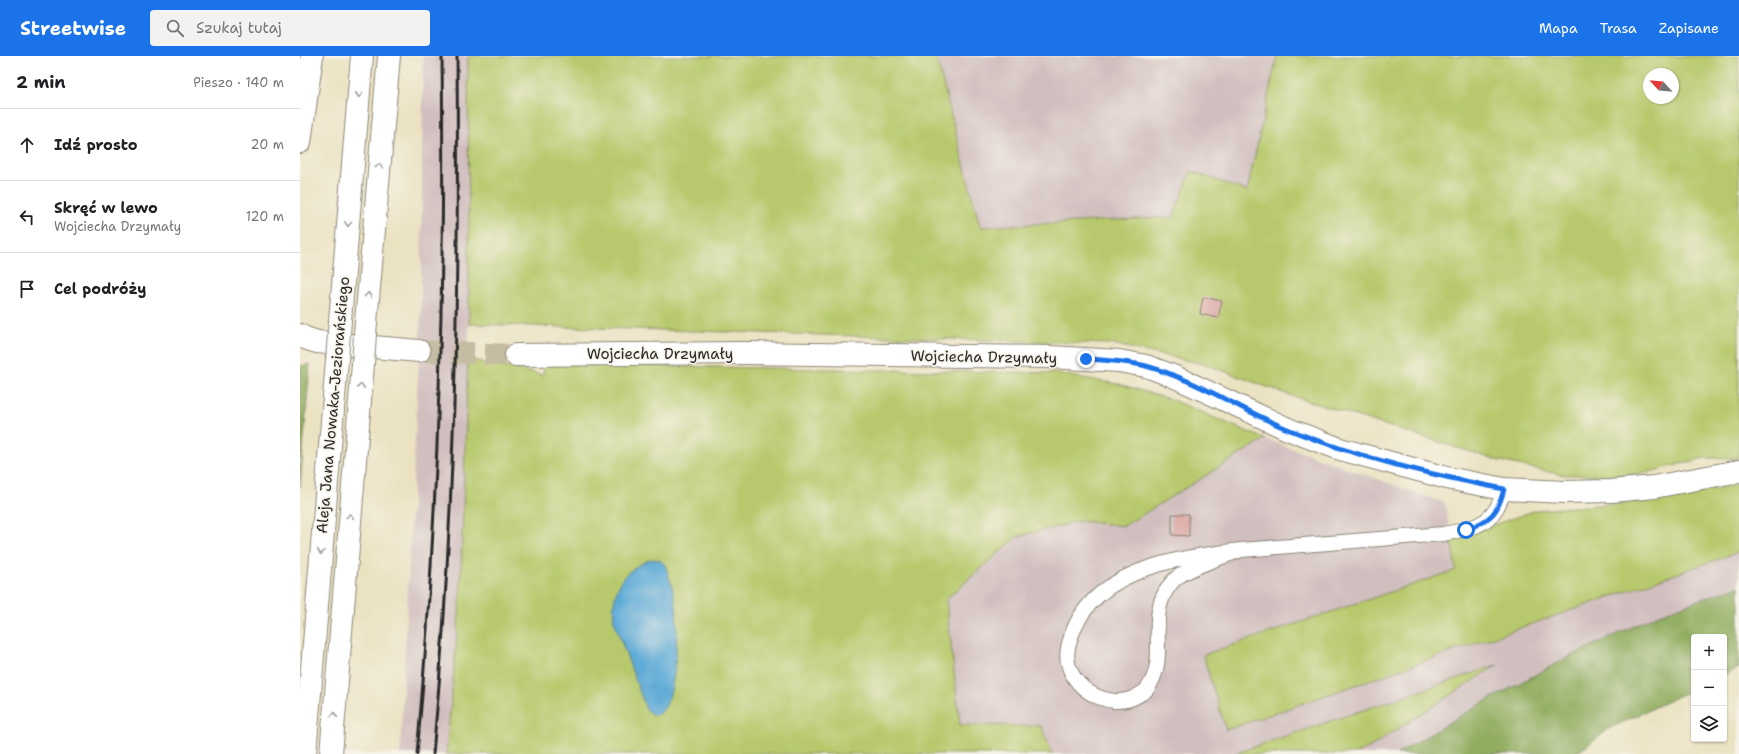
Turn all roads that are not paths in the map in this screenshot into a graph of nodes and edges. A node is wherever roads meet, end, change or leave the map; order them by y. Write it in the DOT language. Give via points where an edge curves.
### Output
graph roads {
  1 [pos="312,56"];
  2 [pos="362,56"];
  3 [pos="389,56"];
  4 [pos="300,142"];
  5 [pos="300,335"];
  6 [pos="419,351"];
  7 [pos="516,355"];
  8 [pos="1739,471"];
  9 [pos="1504,489"];
  10 [pos="1241,550"];
  11 [pos="305,754"];
  12 [pos="331,754"];
  1 -- 4 [label="street"];
  2 -- 11 [label="street, Aleja Jana Nowaka-Jeziorańskiego, one-way, bridge"];
  12 -- 3 [label="street, Aleja Jana Nowaka-Jeziorańskiego, one-way, bridge"];
  5 -- 6 [label="street" via="317,342"];
  7 -- 9 [label="street, Wojciecha Drzymały" via="744,353 1050,357 1119,361 1146,366 1173,376 1290,430 1340,449 1447,478"];
  8 -- 9 [label="street, Wojciecha Drzymały" via="1654,488 1611,492"];
  9 -- 10 [label="lane" via="1501,502 1494,514 1466,530"];
  10 -- 10 [label="lane" via="1173,561 1114,582 1097,596 1084,610 1073,631 1068,650 1070,669 1081,686 1098,698 1114,701 1130,700 1146,691 1155,676 1160,600 1174,580 1199,566"];
}
